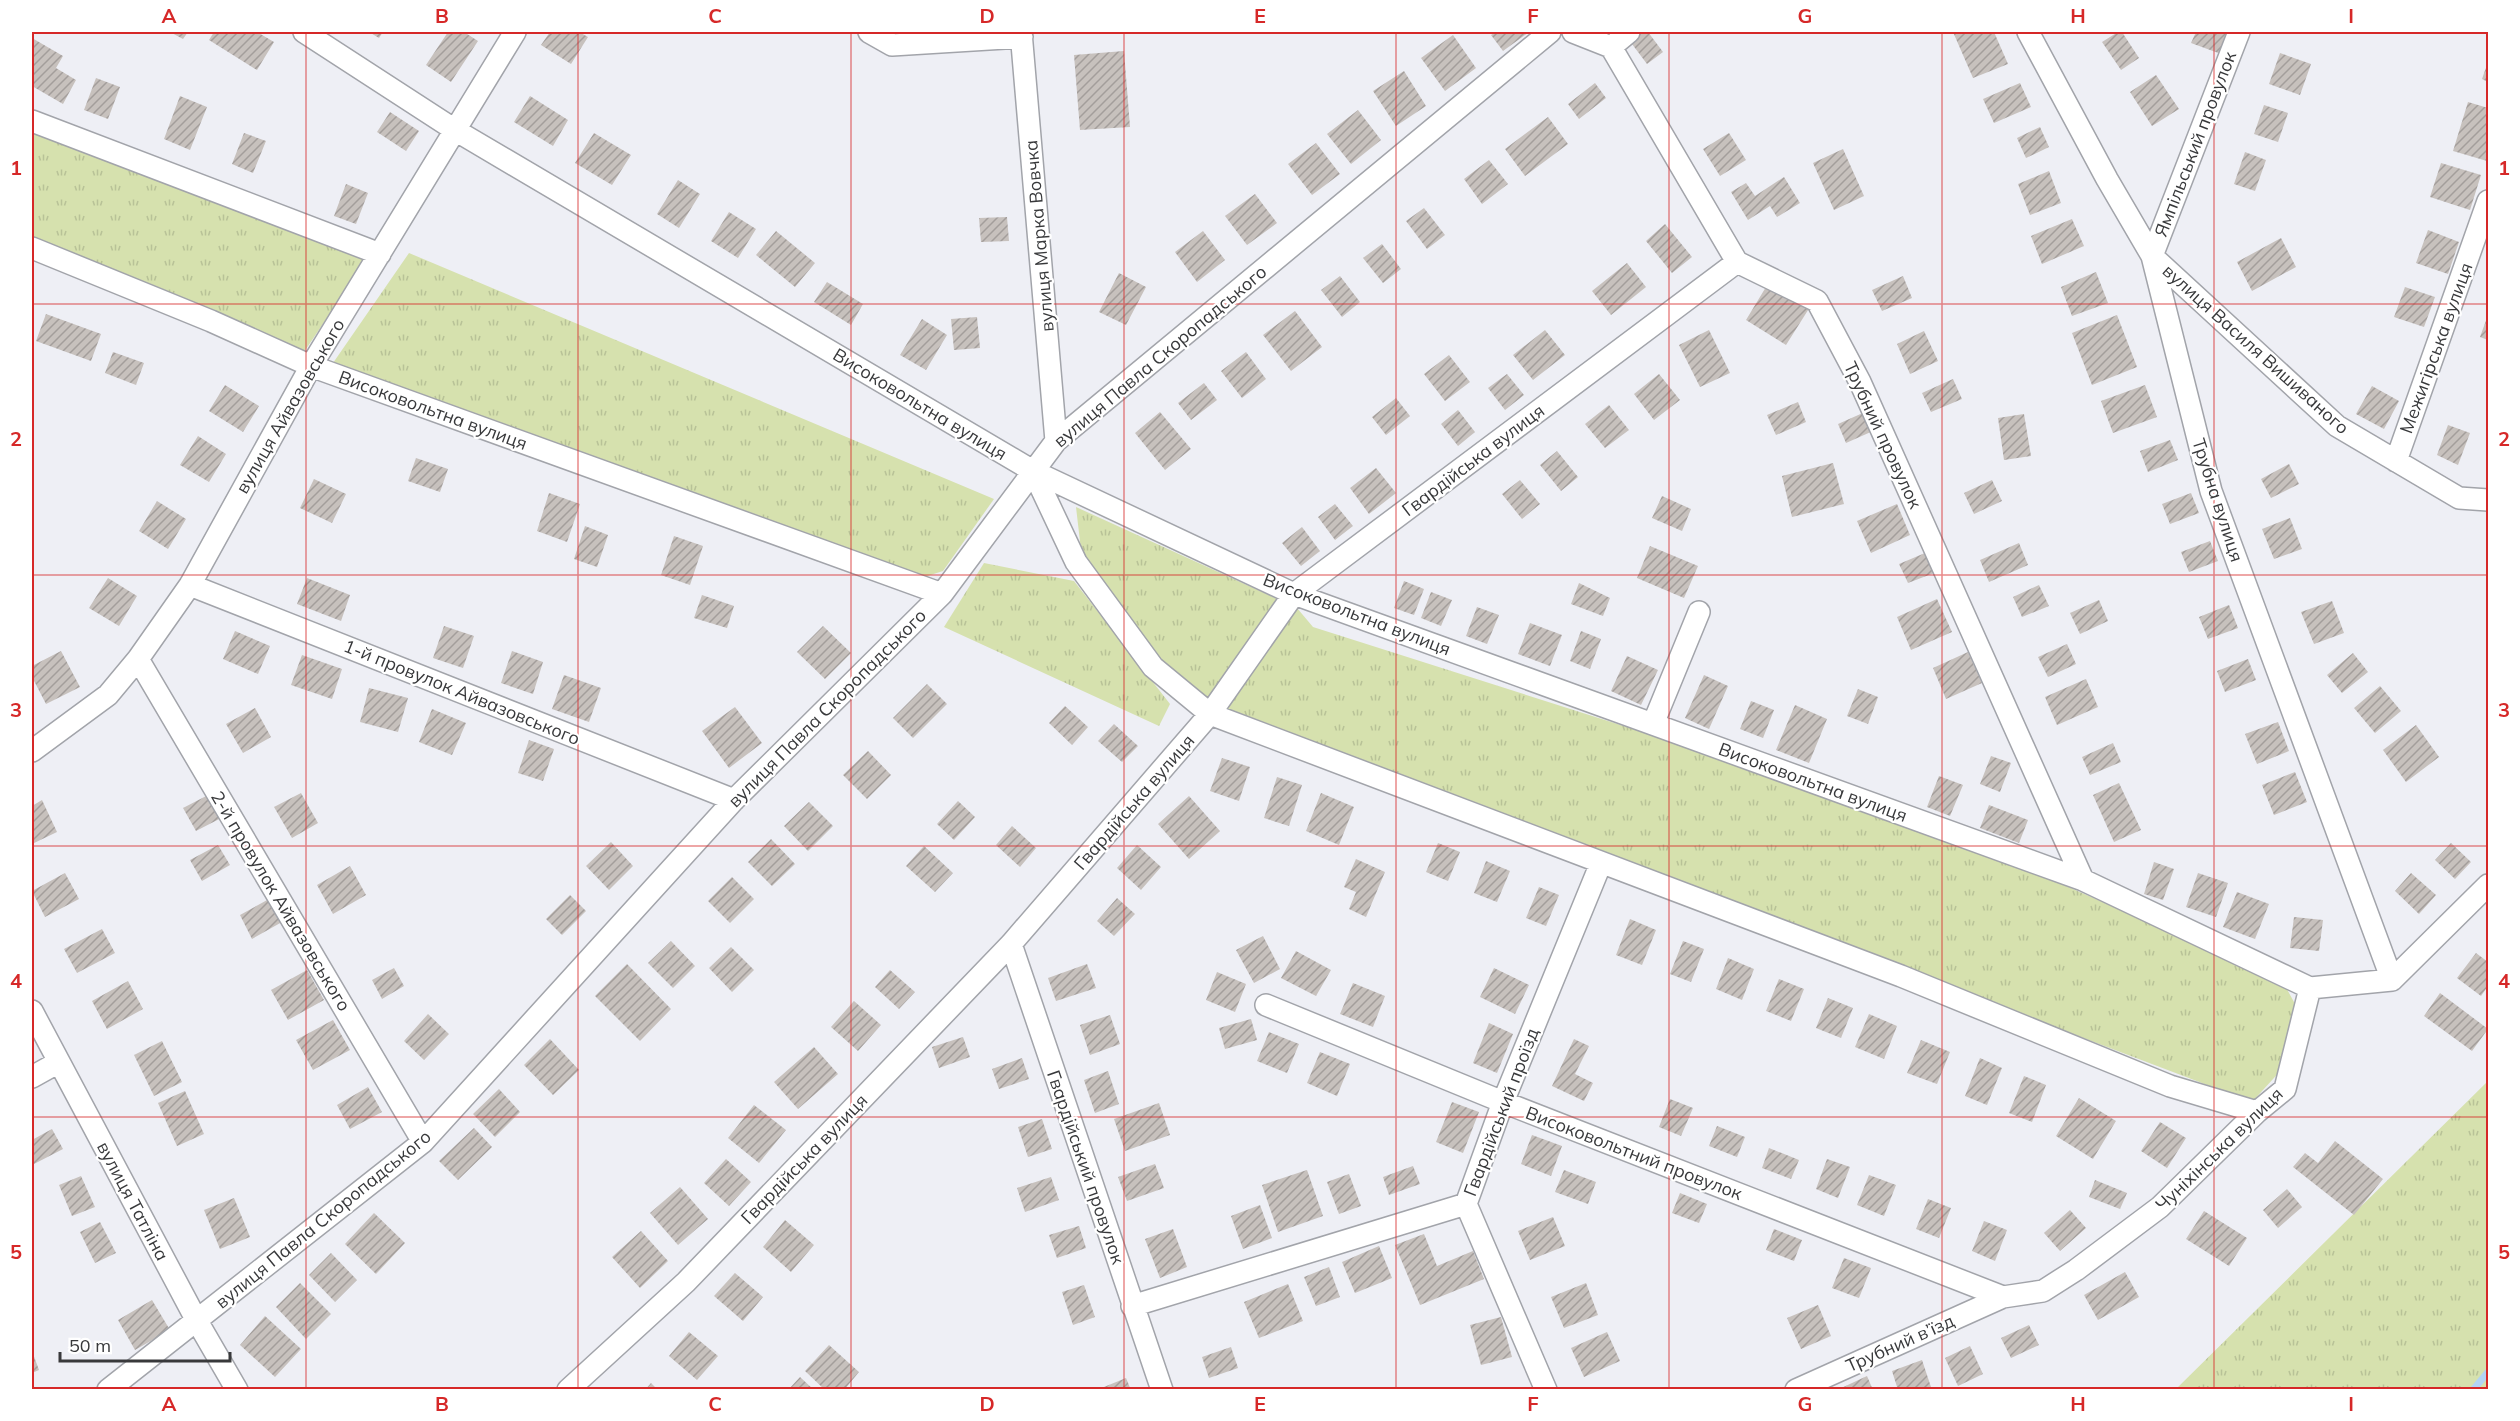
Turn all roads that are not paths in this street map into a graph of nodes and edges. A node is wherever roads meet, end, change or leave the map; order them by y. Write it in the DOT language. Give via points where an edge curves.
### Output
graph roads {
  1 [pos="304,32"];
  2 [pos="515,32"];
  3 [pos="869,32"];
  4 [pos="1550,32"];
  5 [pos="1573,32"];
  6 [pos="1629,32"];
  7 [pos="2028,32"];
  8 [pos="2239,32"];
  9 [pos="1022,34"];
  10 [pos="1611,47"];
  11 [pos="32,122"];
  12 [pos="455,130"];
  13 [pos="2488,201"];
  14 [pos="32,248"];
  15 [pos="380,254"];
  16 [pos="2152,256"];
  17 [pos="1737,262"];
  18 [pos="311,366"];
  19 [pos="1056,441"];
  20 [pos="2396,461"];
  21 [pos="1033,471"];
  22 [pos="2488,500"];
  23 [pos="190,585"];
  24 [pos="942,594"];
  25 [pos="1294,594"];
  26 [pos="1699,612"];
  27 [pos="138,659"];
  28 [pos="1210,714"];
  29 [pos="1653,724"];
  30 [pos="32,751"];
  31 [pos="734,800"];
  32 [pos="1601,863"];
  33 [pos="2083,880"];
  34 [pos="2488,885"];
  35 [pos="1011,944"];
  36 [pos="2392,980"];
  37 [pos="2310,988"];
  38 [pos="1266,1005"];
  39 [pos="32,1011"];
  40 [pos="59,1062"];
  41 [pos="32,1077"];
  42 [pos="1503,1102"];
  43 [pos="2257,1112"];
  44 [pos="423,1142"];
  45 [pos="1466,1204"];
  46 [pos="2003,1297"];
  47 [pos="1132,1306"];
  48 [pos="197,1321"];
  49 [pos="108,1389"];
  50 [pos="237,1389"];
  51 [pos="568,1389"];
  52 [pos="1162,1389"];
  53 [pos="1546,1389"];
  54 [pos="1796,1389"];
  1 -- 12 [label="street, Високовольтна вулиця"];
  2 -- 12 [label="street, вулиця Айвазовського"];
  3 -- 9 [label="street" via="892,45"];
  4 -- 19 [label="street, вулиця Павла Скоропадського"];
  5 -- 10 [label="street"];
  6 -- 10 [label="street"];
  7 -- 16 [label="street, Трубна вулиця"];
  8 -- 16 [label="street, Ямпільський провулок"];
  9 -- 19 [label="street, вулиця Марка Вовчка"];
  10 -- 17 [label="street"];
  11 -- 15 [label="street"];
  12 -- 15 [label="street, вулиця Айвазовського"];
  12 -- 21 [label="street, Високовольтна вулиця"];
  13 -- 20 [label="street, Межигірська вулиця"];
  14 -- 18 [label="street, Високовольтна вулиця"];
  15 -- 18 [label="street, вулиця Айвазовського"];
  16 -- 20 [label="street, вулиця Василя Вишиваного" via="2337,426"];
  16 -- 36 [label="street, Трубна вулиця" via="2211,491"];
  17 -- 25 [label="street, Гвардійська вулиця"];
  17 -- 33 [label="street, Трубний провулок" via="1817,301 1860,382"];
  18 -- 23 [label="street, вулиця Айвазовського"];
  18 -- 24 [label="street, Високовольтна вулиця"];
  19 -- 21 [label="street, вулиця Павла Скоропадського"];
  20 -- 22 [label="street, вулиця Василя Вишиваного" via="2459,498"];
  21 -- 24 [label="street, вулиця Павла Скоропадського"];
  21 -- 25 [label="street, Високовольтна вулиця"];
  21 -- 28 [label="street" via="1076,562 1153,667"];
  23 -- 27 [label="street, вулиця Айвазовського"];
  23 -- 31 [label="street, 1-й провулок Айвазовського"];
  24 -- 31 [label="street, вулиця Павла Скоропадського"];
  25 -- 28 [label="street, Гвардійська вулиця"];
  25 -- 29 [label="street, Високовольтна вулиця"];
  26 -- 29 [label="street"];
  27 -- 30 [label="street, вулиця Айвазовського" via="108,695"];
  27 -- 44 [label="street, 2-й провулок Айвазовського"];
  28 -- 32 [label="street"];
  28 -- 35 [label="street, Гвардійська вулиця"];
  29 -- 33 [label="street, Високовольтна вулиця"];
  31 -- 44 [label="street, вулиця Павла Скоропадського"];
  32 -- 42 [label="street, Гвардійський проїзд"];
  32 -- 43 [label="street" via="1901,976 2170,1086"];
  33 -- 37 [label="street, Високовольтна вулиця"];
  34 -- 36 [label="street"];
  35 -- 47 [label="street, Гвардійський провулок"];
  35 -- 51 [label="street, Гвардійська вулиця" via="686,1282"];
  36 -- 37 [label="street"];
  37 -- 43 [label="street, Чуніхінська вулиця" via="2285,1089"];
  38 -- 42 [label="street, Високовольтний провулок"];
  39 -- 40 [label="street, вулиця Татліна"];
  40 -- 41 [label="street"];
  40 -- 48 [label="street, вулиця Татліна"];
  42 -- 45 [label="street, Гвардійський проїзд"];
  42 -- 46 [label="street, Високовольтний провулок"];
  43 -- 46 [label="street, Чуніхінська вулиця" via="2160,1207 2076,1270 2043,1291"];
  44 -- 48 [label="street, вулиця Павла Скоропадського"];
  45 -- 47 [label="street, Гвардійський проїзд"];
  45 -- 53 [label="street"];
  46 -- 54 [label="street, Трубний в’їзд"];
  47 -- 52 [label="street, Гвардійський провулок"];
  48 -- 49 [label="street, вулиця Павла Скоропадського"];
  48 -- 50 [label="street, вулиця Татліна"];
}
